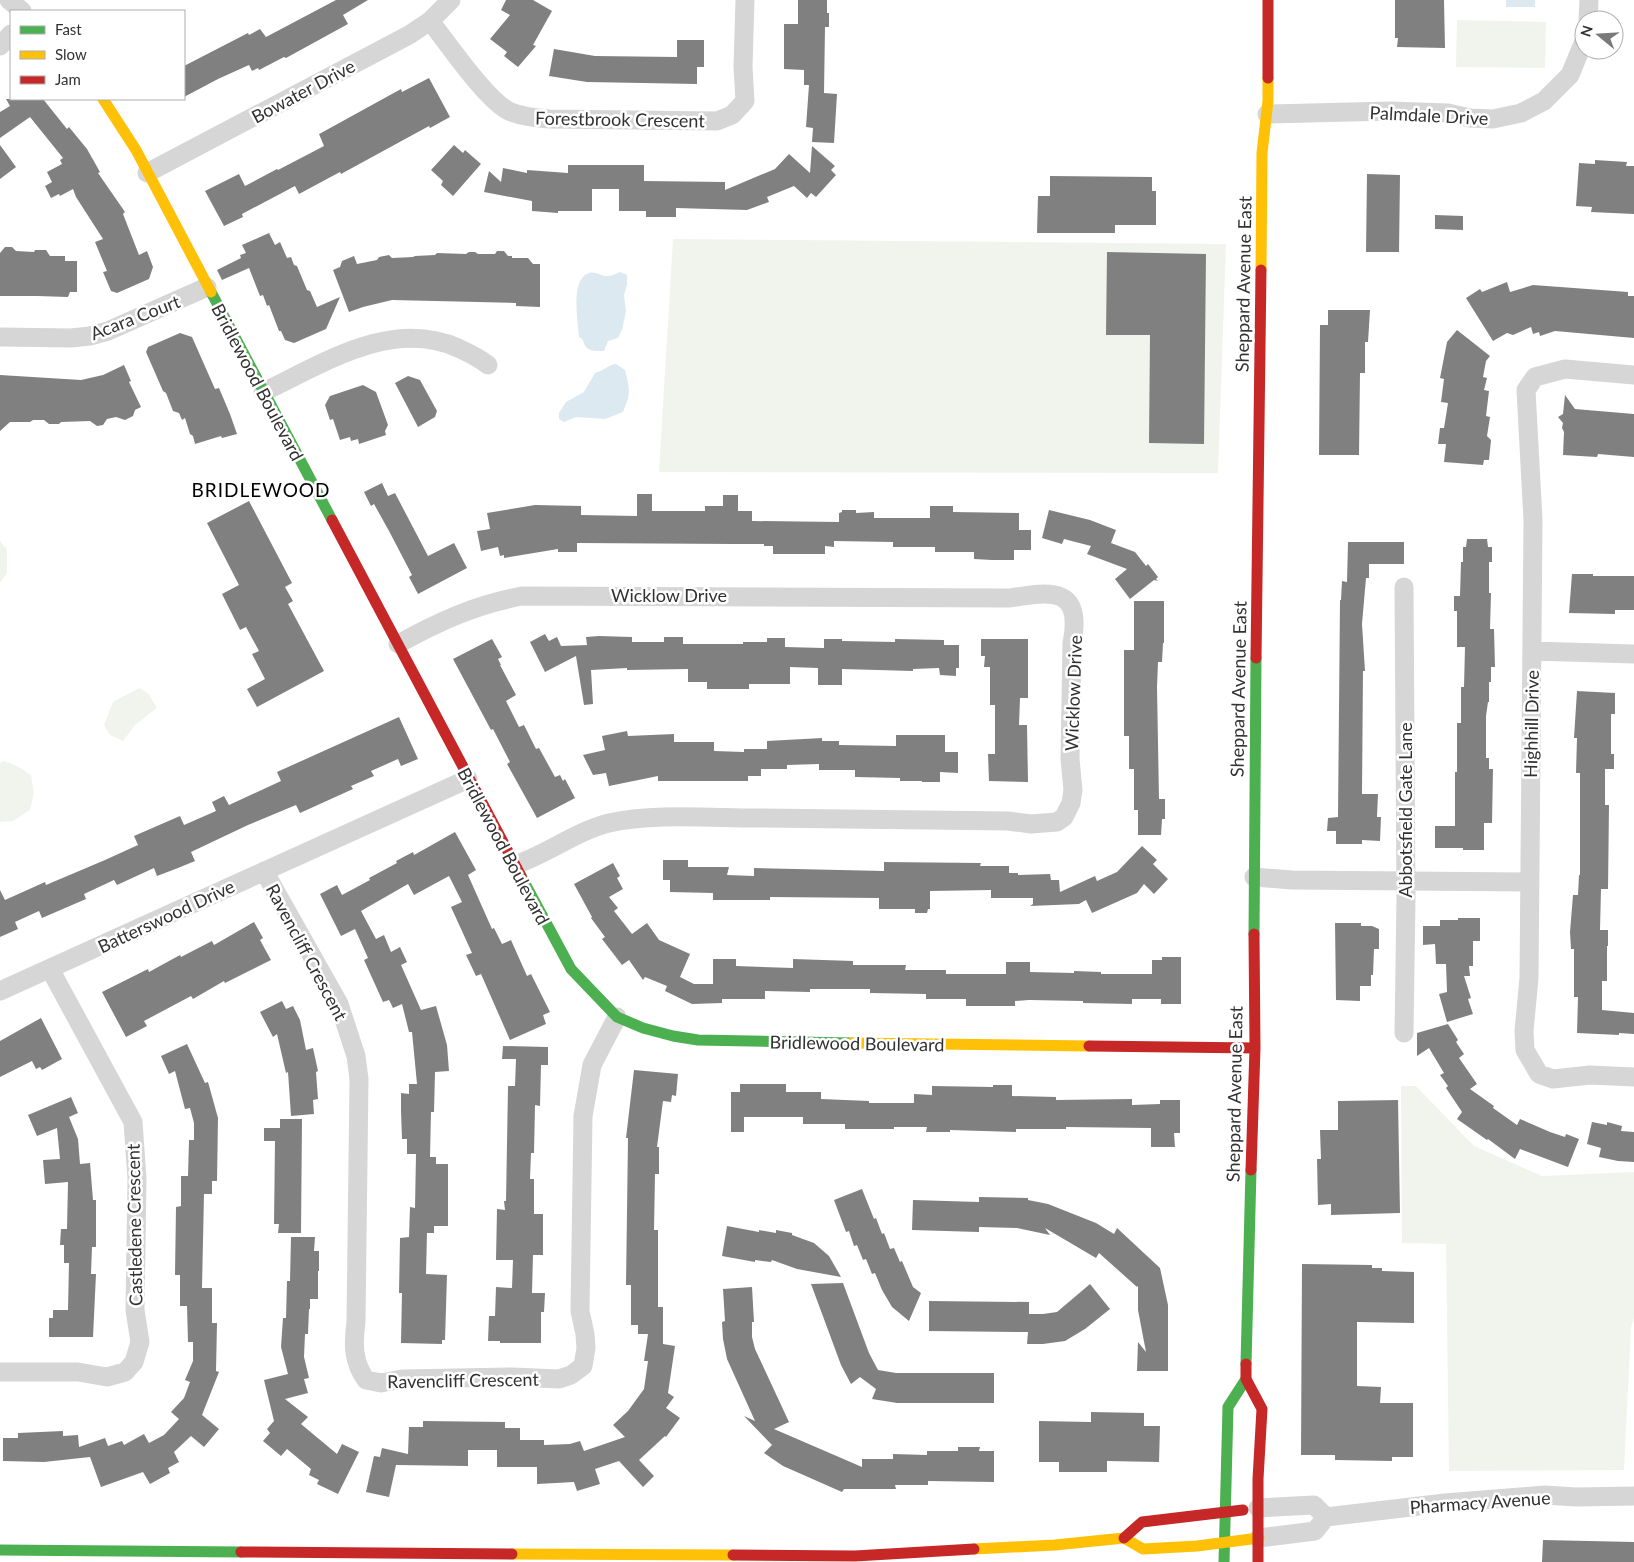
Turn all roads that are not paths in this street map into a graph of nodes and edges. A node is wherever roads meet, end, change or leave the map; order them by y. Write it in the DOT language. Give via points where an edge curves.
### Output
graph roads {
  1 [pos="9,0"];
  2 [pos="451,0"];
  3 [pos="745,0"];
  4 [pos="1268,0"];
  5 [pos="21,10"];
  6 [pos="430,21"];
  7 [pos="10,35"];
  8 [pos="0,46"];
  9 [pos="1576,60"];
  10 [pos="104,100"];
  11 [pos="1267,114"];
  12 [pos="147,173"];
  13 [pos="207,287"];
  14 [pos="0,337"];
  15 [pos="488,365"];
  16 [pos="1634,375"];
  17 [pos="263,392"];
  18 [pos="1404,587"];
  19 [pos="398,644"];
  20 [pos="1532,651"];
  21 [pos="1634,654"];
  22 [pos="468,779"];
  23 [pos="515,865"];
  24 [pos="264,871"];
  25 [pos="1254,877"];
  26 [pos="1405,881"];
  27 [pos="1530,882"];
  28 [pos="50,969"];
  29 [pos="0,991"];
  30 [pos="617,1017"];
  31 [pos="1404,1033"];
  32 [pos="1254,1048"];
  33 [pos="1634,1077"];
  34 [pos="0,1372"];
  35 [pos="1246,1379"];
  36 [pos="1634,1496"];
  37 [pos="1258,1508"];
  38 [pos="1225,1512"];
  39 [pos="1326,1517"];
  40 [pos="1124,1538"];
  41 [pos="1259,1538"];
  42 [pos="1225,1542"];
  43 [pos="0,1550"];
  44 [pos="1224,1562"];
  45 [pos="1258,1562"];
  1 -- 5 [label="street"];
  2 -- 6 [label="street, Bowater Drive"];
  3 -- 6 [label="street, Forestbrook Crescent" via="745,101 732,115 717,121 549,119 510,112 493,100"];
  4 -- 11 [label="street, Sheppard Avenue East"];
  6 -- 12 [label="street, Bowater Drive" via="365,59"];
  7 -- 8 [label="street"];
  9 -- 11 [label="street, Palmdale Drive" via="1570,75 1544,101 1521,113 1494,119 1391,111"];
  10 -- 12 [label="street, Bridlewood Boulevard"];
  11 -- 25 [label="street, Sheppard Avenue East" via="1262,153"];
  12 -- 13 [label="street, Bridlewood Boulevard"];
  13 -- 14 [label="street, Acara Court" via="90,336"];
  13 -- 17 [label="street, Bridlewood Boulevard"];
  15 -- 17 [label="street" via="449,344 389,339 359,347"];
  16 -- 20 [label="street, Highhill Drive" via="1565,368 1535,377 1526,390 1533,520"];
  17 -- 19 [label="street, Bridlewood Boulevard"];
  18 -- 26 [label="street, Abbotsfield Gate Lane"];
  19 -- 22 [label="street, Bridlewood Boulevard"];
  19 -- 23 [label="street, Wicklow Drive" via="468,610 522,596 1010,598 1044,592 1059,595 1070,604 1076,625 1072,643 1070,759 1073,790 1071,803 1064,816 1056,822 684,817 628,820 594,828"];
  20 -- 21 [label="street"];
  20 -- 27 [label="street, Highhill Drive"];
  22 -- 23 [label="street, Bridlewood Boulevard"];
  22 -- 24 [label="street, Batterswood Drive"];
  23 -- 30 [label="street, Bridlewood Boulevard" via="571,969"];
  24 -- 28 [label="street, Batterswood Drive"];
  24 -- 30 [label="street, Ravencliff Crescent" via="339,1004 356,1056 359,1079 354,1351 366,1380 559,1379 583,1366 586,1348 580,1311 583,1116 592,1065"];
  25 -- 26 [label="street"];
  25 -- 32 [label="street, Sheppard Avenue East"];
  26 -- 27 [label="street"];
  26 -- 31 [label="street, Abbotsfield Gate Lane"];
  27 -- 33 [label="street, Highhill Drive" via="1525,1050 1539,1074 1553,1079 1590,1075"];
  28 -- 29 [label="street, Batterswood Drive"];
  28 -- 34 [label="street, Castledene Crescent" via="132,1122 137,1178 135,1310 140,1342 134,1362 124,1372 106,1377 78,1372"];
  30 -- 32 [label="street, Bridlewood Boulevard" via="643,1028 698,1040"];
  32 -- 35 [label="street, Sheppard Avenue East"];
  35 -- 37 [label="street, Sheppard Avenue East" via="1262,1409"];
  35 -- 38 [label="street" via="1228,1407"];
  36 -- 39 [label="street, Pharmacy Avenue" via="1545,1495"];
  37 -- 38 [label="street"];
  37 -- 39 [label="street" via="1314,1505"];
  37 -- 41 [label="street, Sheppard Avenue East"];
  38 -- 40 [label="street" via="1142,1522"];
  38 -- 42 [label="street"];
  39 -- 41 [label="street" via="1315,1531"];
  40 -- 42 [label="street" via="1143,1549"];
  40 -- 43 [label="street" via="855,1556"];
  41 -- 42 [label="street"];
  41 -- 45 [label="street, Sheppard Avenue East"];
  42 -- 44 [label="street"];
}
